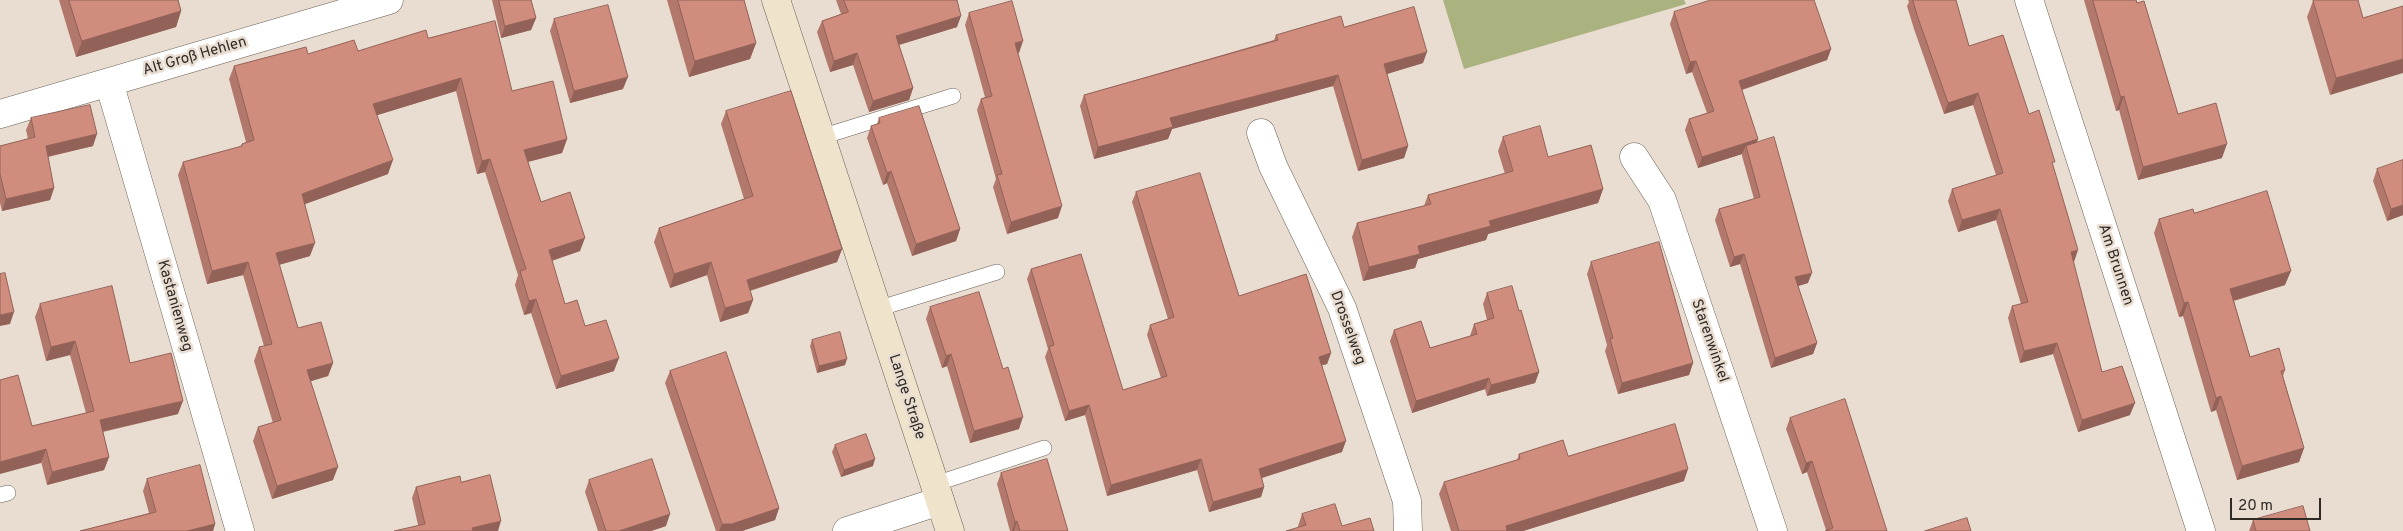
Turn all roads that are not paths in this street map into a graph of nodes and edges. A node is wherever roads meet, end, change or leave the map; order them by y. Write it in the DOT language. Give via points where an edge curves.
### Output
graph roads {
  1 [pos="389,0"];
  2 [pos="776,0"];
  3 [pos="2028,0"];
  4 [pos="109,82"];
  5 [pos="952,96"];
  6 [pos="0,114"];
  7 [pos="1261,133"];
  8 [pos="821,137"];
  9 [pos="1634,157"];
  10 [pos="997,272"];
  11 [pos="877,309"];
  12 [pos="1044,448"];
  13 [pos="937,492"];
  14 [pos="240,531"];
  15 [pos="847,531"];
  16 [pos="950,531"];
  17 [pos="1408,531"];
  18 [pos="1773,531"];
  19 [pos="2202,531"];
  1 -- 4 [label="street, Alt Groß Hehlen"];
  2 -- 8 [label="main road, Lange Straße"];
  3 -- 19 [label="street, Am Brunnen"];
  4 -- 6 [label="street, Alt Groß Hehlen"];
  4 -- 14 [label="street, Kastanienweg"];
  5 -- 8 [label="lane"];
  7 -- 17 [label="street, Drosselweg" via="1273,166 1342,308 1407,502"];
  8 -- 11 [label="main road, Lange Straße"];
  9 -- 18 [label="street, Starenwinkel" via="1662,200"];
  10 -- 11 [label="lane"];
  11 -- 13 [label="main road, Lange Straße"];
  12 -- 13 [label="lane"];
  13 -- 15 [label="street"];
  13 -- 16 [label="main road, Lange Straße"];
}
